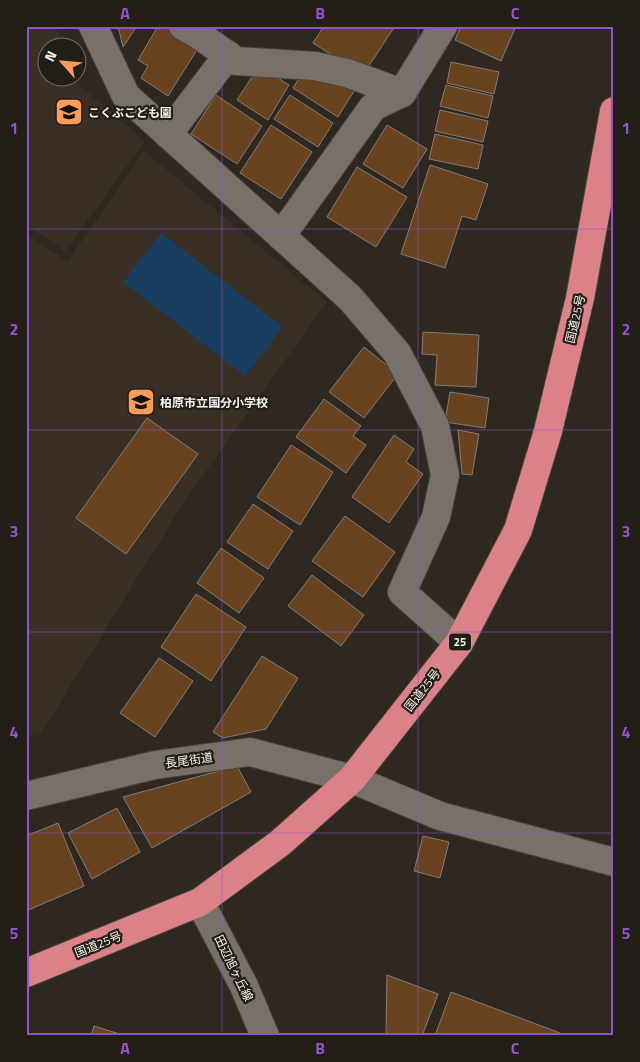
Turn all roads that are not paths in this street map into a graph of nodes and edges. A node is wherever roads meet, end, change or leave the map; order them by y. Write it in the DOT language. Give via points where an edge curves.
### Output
graph roads {
  1 [pos="93,26"];
  2 [pos="443,26"];
  3 [pos="191,31"];
  4 [pos="228,55"];
  5 [pos="402,93"];
  6 [pos="614,110"];
  7 [pos="168,134"];
  8 [pos="281,236"];
  9 [pos="459,643"];
  10 [pos="352,779"];
  11 [pos="26,796"];
  12 [pos="614,862"];
  13 [pos="200,902"];
  14 [pos="26,973"];
  15 [pos="265,1036"];
  1 -- 7 [label="street" via="126,96"];
  2 -- 5 [label="street"];
  3 -- 4 [label="street"];
  4 -- 5 [label="street" via="236,62 315,66 347,73"];
  4 -- 7 [label="street"];
  5 -- 8 [label="street" via="373,107"];
  6 -- 9 [label="highway, 国道25号 / 25" via="580,298 548,432 518,530"];
  7 -- 8 [label="street"];
  8 -- 9 [label="street" via="350,298 397,353 435,426 444,475 436,517 402,592"];
  9 -- 10 [label="highway, 国道25号 / 25"];
  10 -- 11 [label="street, 長尾街道" via="250,752 155,765"];
  10 -- 12 [label="street, 長尾街道" via="440,816"];
  10 -- 13 [label="highway, 国道25号 / 25" via="280,843"];
  13 -- 14 [label="highway, 国道25号 / 25"];
  13 -- 15 [label="street, 田辺旭ヶ丘線" via="244,986"];
}
